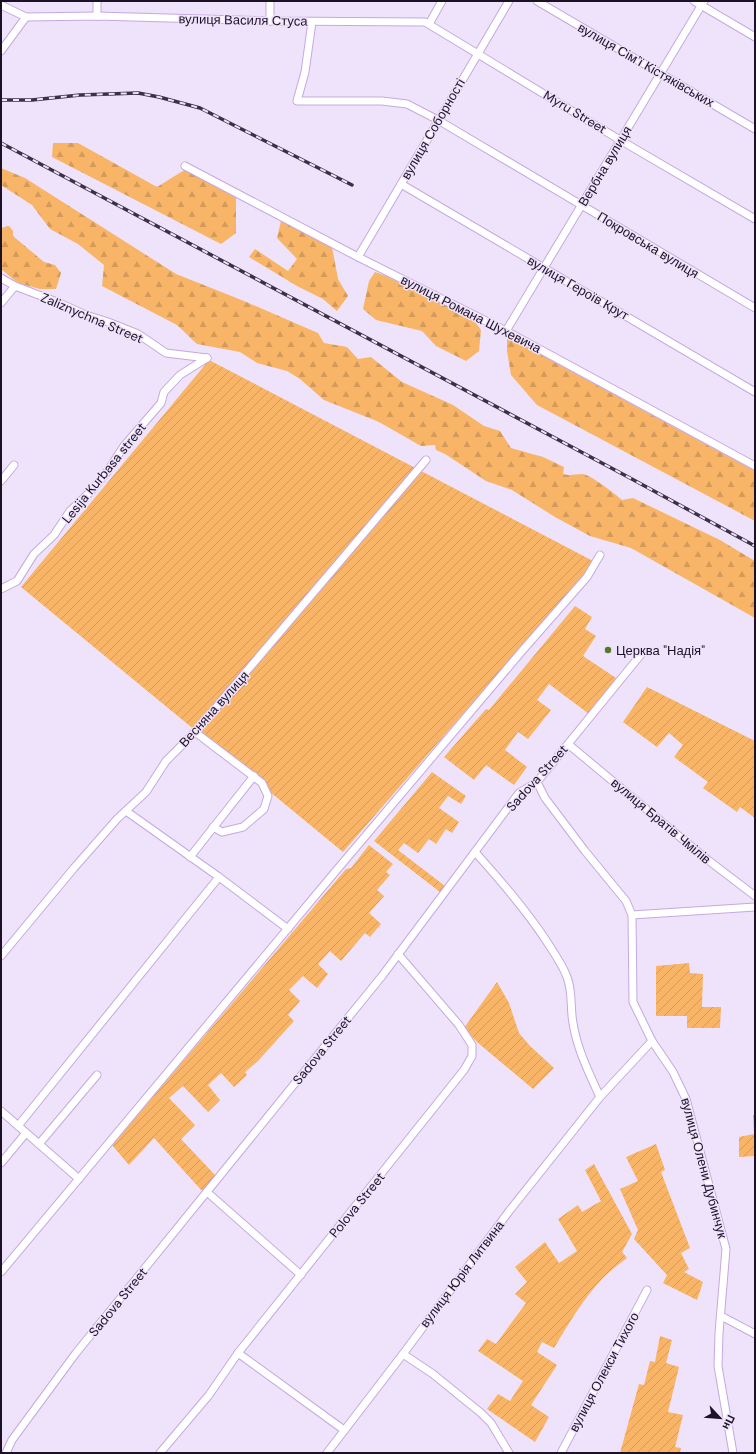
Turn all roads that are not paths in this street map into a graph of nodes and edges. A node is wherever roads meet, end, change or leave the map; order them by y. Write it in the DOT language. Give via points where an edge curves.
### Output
graph roads {
  1 [pos="97,1"];
  2 [pos="270,1"];
  3 [pos="442,1"];
  4 [pos="508,1"];
  5 [pos="537,1"];
  6 [pos="694,1"];
  7 [pos="703,3"];
  8 [pos="1,5"];
  9 [pos="97,16"];
  10 [pos="26,17"];
  11 [pos="270,21"];
  12 [pos="312,22"];
  13 [pos="429,24"];
  14 [pos="755,37"];
  15 [pos="1,51"];
  16 [pos="478,54"];
  17 [pos="661,73"];
  18 [pos="438,120"];
  19 [pos="755,129"];
  20 [pos="620,140"];
  21 [pos="186,166"];
  22 [pos="401,184"];
  23 [pos="581,205"];
  24 [pos="755,219"];
  25 [pos="358,257"];
  26 [pos="543,268"];
  27 [pos="1,278"];
  28 [pos="15,286"];
  29 [pos="1,303"];
  30 [pos="755,308"];
  31 [pos="506,331"];
  32 [pos="207,358"];
  33 [pos="755,392"];
  34 [pos="426,460"];
  35 [pos="14,466"];
  36 [pos="755,466"];
  37 [pos="1,481"];
  38 [pos="600,555"];
  39 [pos="1,589"];
  40 [pos="643,652"];
  41 [pos="195,732"];
  42 [pos="568,744"];
  43 [pos="254,776"];
  44 [pos="537,782"];
  45 [pos="126,811"];
  46 [pos="213,827"];
  47 [pos="475,852"];
  48 [pos="190,856"];
  49 [pos="219,877"];
  50 [pos="755,896"];
  51 [pos="755,907"];
  52 [pos="632,915"];
  53 [pos="288,929"];
  54 [pos="398,954"];
  55 [pos="1,956"];
  56 [pos="652,1041"];
  57 [pos="97,1075"];
  58 [pos="600,1097"];
  59 [pos="1,1111"];
  60 [pos="18,1126"];
  61 [pos="26,1133"];
  62 [pos="39,1144"];
  63 [pos="1,1163"];
  64 [pos="79,1179"];
  65 [pos="207,1192"];
  66 [pos="1,1272"];
  67 [pos="301,1275"];
  68 [pos="647,1290"];
  69 [pos="721,1316"];
  70 [pos="755,1334"];
  71 [pos="238,1353"];
  72 [pos="403,1354"];
  73 [pos="344,1430"];
  74 [pos="6,1453"];
  75 [pos="160,1453"];
  76 [pos="327,1453"];
  77 [pos="508,1453"];
  78 [pos="561,1453"];
  79 [pos="734,1453"];
  1 -- 9 [label="street"];
  2 -- 11 [label="street"];
  3 -- 13 [label="street"];
  4 -- 16 [label="street, вулиця Соборності"];
  5 -- 17 [label="street, вулиця Сімʼї Кістяківських"];
  6 -- 7 [label="street"];
  7 -- 14 [label="street"];
  7 -- 17 [label="street, Вербна вулиця"];
  8 -- 10 [label="street, вулиця Василя Стуса"];
  9 -- 10 [label="street, вулиця Василя Стуса"];
  9 -- 11 [label="street, вулиця Василя Стуса"];
  10 -- 15 [label="street"];
  11 -- 12 [label="street, вулиця Василя Стуса"];
  12 -- 13 [label="street, вулиця Василя Стуса" via="421,21"];
  12 -- 18 [label="street, Покровська вулиця" via="305,72 297,101 407,104"];
  13 -- 16 [label="street, вулиця Василя Стуса"];
  16 -- 18 [label="street, вулиця Соборності"];
  16 -- 20 [label="street, Myru Street"];
  17 -- 19 [label="street, вулиця Сімʼї Кістяківських"];
  17 -- 20 [label="street, Вербна вулиця"];
  18 -- 22 [label="street, вулиця Соборності"];
  18 -- 23 [label="street, Покровська вулиця"];
  20 -- 23 [label="street, Вербна вулиця"];
  20 -- 24 [label="street, Myru Street"];
  21 -- 25 [label="street, вулиця Романа Шухевича"];
  22 -- 25 [label="street, вулиця Соборності"];
  22 -- 26 [label="street, вулиця Героїв Крут"];
  23 -- 26 [label="street, Вербна вулиця"];
  23 -- 30 [label="street, Покровська вулиця"];
  25 -- 31 [label="street, вулиця Романа Шухевича"];
  26 -- 31 [label="street, Вербна вулиця"];
  26 -- 33 [label="street, вулиця Героїв Крут"];
  27 -- 28 [label="street, Zaliznychna Street"];
  28 -- 29 [label="street"];
  28 -- 32 [label="street, Zaliznychna Street" via="138,334 166,353"];
  31 -- 36 [label="street, вулиця Романа Шухевича"];
  32 -- 39 [label="street, Lesija Kurbasa street" via="180,375 164,392 161,403 124,446 107,472 70,511 54,535 34,554 17,581"];
  34 -- 41 [label="street, Весняна вулиця"];
  35 -- 37 [label="street"];
  38 -- 53 [label="street" via="587,577"];
  40 -- 42 [label="street, Sadova Street"];
  41 -- 43 [label="street"];
  41 -- 45 [label="street, Весняна вулиця" via="166,761 146,792"];
  42 -- 44 [label="street, Sadova Street"];
  42 -- 50 [label="street, вулиця Братів Чмілів"];
  43 -- 46 [label="street"];
  43 -- 46 [label="street" via="262,783 268,796 264,809 243,827 222,832"];
  44 -- 47 [label="street, Sadova Street" via="519,793"];
  44 -- 52 [label="street, вулиця Олени Дубинчук" via="545,798 626,901"];
  45 -- 48 [label="street"];
  45 -- 55 [label="street, Весняна вулиця" via="74,868"];
  46 -- 48 [label="street"];
  47 -- 54 [label="street, Sadova Street"];
  47 -- 58 [label="street" via="535,922 555,954 567,978 573,1022 584,1062"];
  48 -- 49 [label="street"];
  49 -- 53 [label="street"];
  49 -- 60 [label="street"];
  51 -- 52 [label="street"];
  52 -- 56 [label="street, вулиця Олени Дубинчук" via="633,1002"];
  53 -- 64 [label="street"];
  54 -- 65 [label="street, Sadova Street"];
  54 -- 67 [label="street, Polova Street" via="459,1025 472,1045 472,1056 464,1070"];
  56 -- 58 [label="street, вулиця Юрія Литвина"];
  56 -- 69 [label="street, вулиця Олени Дубинчук" via="673,1072 686,1099 726,1249"];
  57 -- 62 [label="street"];
  58 -- 72 [label="street, вулиця Юрія Литвина" via="510,1210"];
  59 -- 60 [label="street"];
  60 -- 61 [label="street"];
  61 -- 62 [label="street"];
  61 -- 63 [label="street"];
  62 -- 64 [label="street"];
  64 -- 66 [label="street"];
  65 -- 67 [label="street"];
  65 -- 74 [label="street, Sadova Street" via="76,1353 12,1440"];
  67 -- 71 [label="street, Polova Street"];
  68 -- 78 [label="street, вулиця Олекси Тихого"];
  69 -- 70 [label="street"];
  69 -- 79 [label="street, вулиця Олени Дубинчук" via="718,1366"];
  71 -- 73 [label="street"];
  71 -- 75 [label="street, Polova Street" via="209,1395"];
  72 -- 73 [label="street, вулиця Юрія Литвина"];
  72 -- 77 [label="street" via="433,1374 481,1413 491,1423"];
  73 -- 76 [label="street, вулиця Юрія Литвина"];
}
